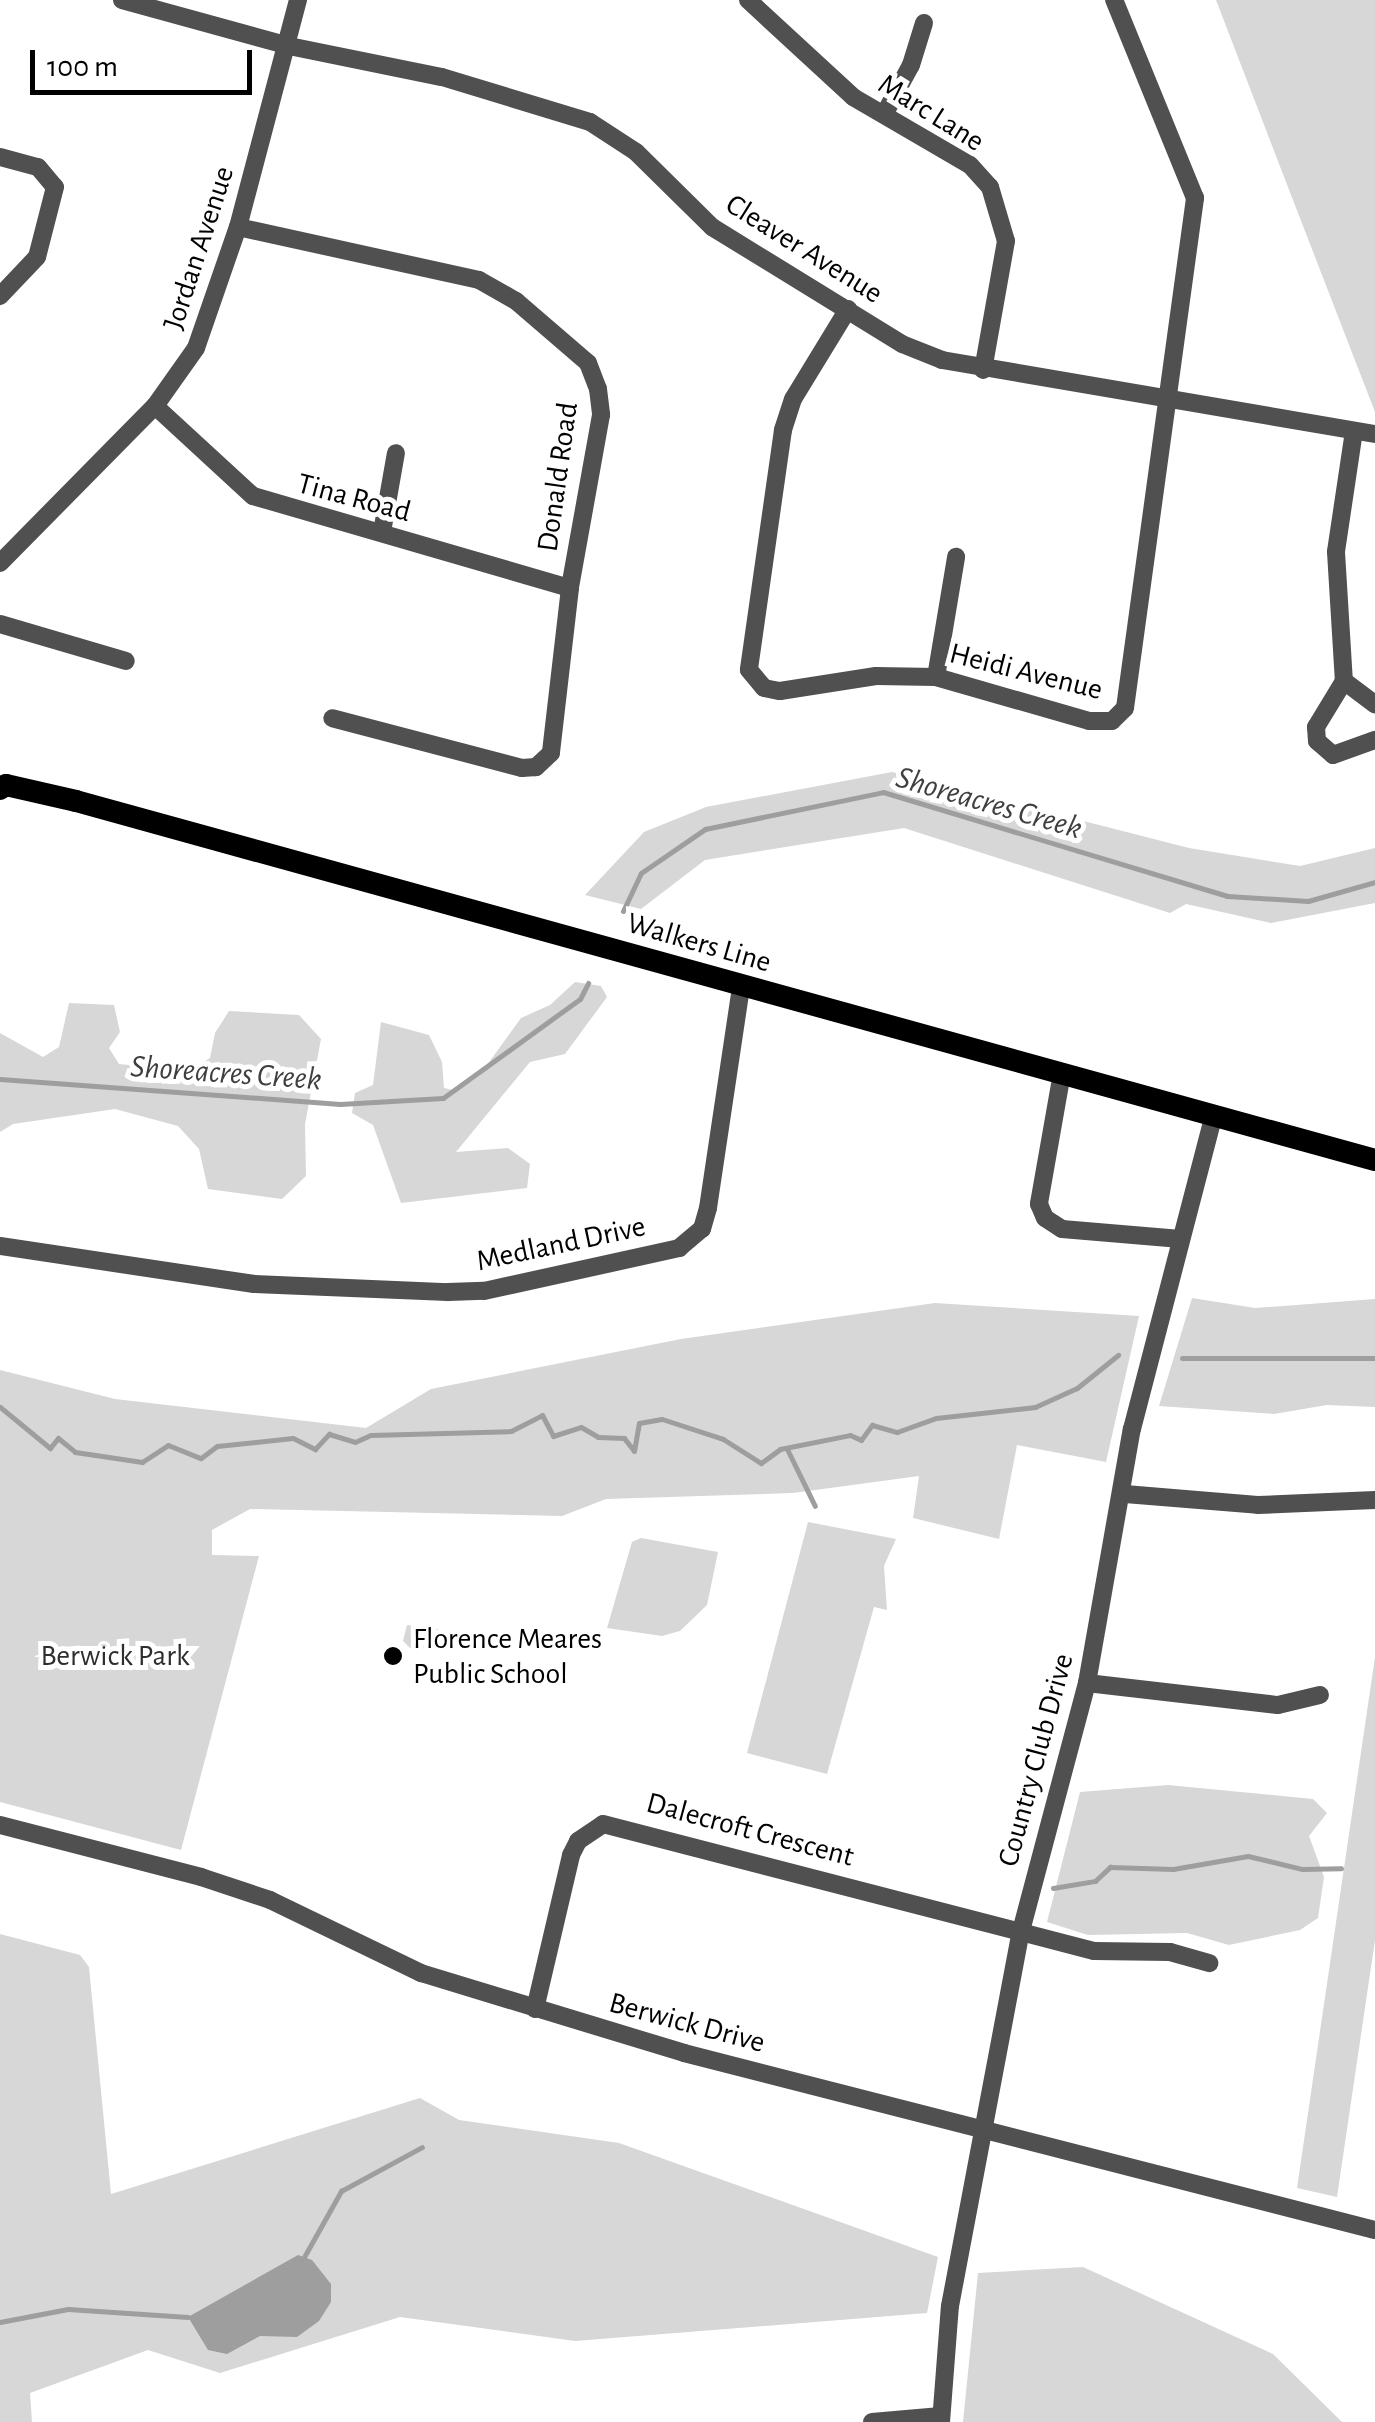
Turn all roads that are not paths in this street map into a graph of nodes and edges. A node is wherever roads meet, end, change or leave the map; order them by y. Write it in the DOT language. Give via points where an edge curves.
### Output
graph roads {
  1 [pos="122,0"];
  2 [pos="298,0"];
  3 [pos="748,0"];
  4 [pos="1114,0"];
  5 [pos="924,23"];
  6 [pos="289,46"];
  7 [pos="886,111"];
  8 [pos="0,156"];
  9 [pos="238,227"];
  10 [pos="0,296"];
  11 [pos="848,309"];
  12 [pos="983,370"];
  13 [pos="1169,399"];
  14 [pos="155,406"];
  15 [pos="1354,430"];
  16 [pos="1375,434"];
  17 [pos="396,453"];
  18 [pos="382,532"];
  19 [pos="956,556"];
  20 [pos="0,563"];
  21 [pos="570,588"];
  22 [pos="0,624"];
  23 [pos="126,660"];
  24 [pos="936,676"];
  25 [pos="1344,681"];
  26 [pos="1375,704"];
  27 [pos="332,718"];
  28 [pos="1375,740"];
  29 [pos="2,782"];
  30 [pos="741,986"];
  31 [pos="1062,1073"];
  32 [pos="1212,1116"];
  33 [pos="1375,1160"];
  34 [pos="1180,1240"];
  35 [pos="0,1246"];
  36 [pos="1124,1494"];
  37 [pos="1375,1500"];
  38 [pos="1086,1683"];
  39 [pos="1320,1694"];
  40 [pos="0,1825"];
  41 [pos="1020,1931"];
  42 [pos="1209,1963"];
  43 [pos="536,2009"];
  44 [pos="984,2128"];
  45 [pos="1375,2230"];
  46 [pos="941,2419"];
  47 [pos="872,2422"];
  1 -- 6 [label="street, Cleaver Avenue"];
  2 -- 6 [label="street, Jordan Avenue"];
  3 -- 7 [label="street, Marc Lane" via="853,98"];
  4 -- 13 [label="street, Heidi Avenue" via="1195,198"];
  5 -- 7 [label="street"];
  6 -- 9 [label="street, Jordan Avenue"];
  6 -- 11 [label="street, Cleaver Avenue" via="442,77 590,122 636,152 712,227"];
  7 -- 12 [label="street, Marc Lane" via="970,165 1000,209 1006,241"];
  8 -- 10 [label="street" via="38,167 55,187 37,257"];
  9 -- 14 [label="street, Jordan Avenue" via="212,314"];
  9 -- 21 [label="street, Donald Road" via="480,280 516,301 588,363 601,415"];
  11 -- 12 [label="street, Cleaver Avenue" via="902,344"];
  11 -- 24 [label="street, Heidi Avenue" via="792,399 783,430 749,670 764,688 780,691 876,676"];
  12 -- 13 [label="street, Cleaver Avenue"];
  13 -- 15 [label="street, Cleaver Avenue"];
  13 -- 24 [label="street, Heidi Avenue" via="1125,708 1112,721 1089,721"];
  14 -- 18 [label="street, Tina Road" via="253,496"];
  14 -- 20 [label="street, Jordan Avenue"];
  15 -- 16 [label="street, Cleaver Avenue"];
  15 -- 25 [label="street" via="1335,590"];
  17 -- 18 [label="street"];
  18 -- 21 [label="street, Tina Road"];
  19 -- 24 [label="street"];
  21 -- 27 [label="street, Donald Road" via="558,728 551,753 536,766"];
  22 -- 23 [label="street"];
  25 -- 26 [label="street"];
  25 -- 28 [label="street" via="1316,727 1316,741 1333,755"];
  29 -- 30 [label="main road, Walkers Line"];
  30 -- 31 [label="main road, Walkers Line"];
  30 -- 35 [label="street, Medland Drive" via="708,1208 702,1229 679,1248 484,1291 448,1292 254,1284"];
  31 -- 32 [label="main road, Walkers Line"];
  31 -- 34 [label="street" via="1039,1204 1045,1218 1062,1229"];
  32 -- 33 [label="main road, Walkers Line"];
  32 -- 34 [label="street, Country Club Drive"];
  34 -- 36 [label="street, Country Club Drive" via="1132,1429"];
  36 -- 37 [label="street" via="1258,1506"];
  36 -- 38 [label="street, Country Club Drive"];
  38 -- 39 [label="street" via="1278,1706"];
  38 -- 41 [label="street, Country Club Drive"];
  40 -- 43 [label="street, Berwick Drive" via="270,1900 421,1974"];
  41 -- 42 [label="street" via="1094,1951 1170,1952"];
  41 -- 43 [label="street, Dalecroft Crescent" via="603,1824 578,1841 571,1855"];
  41 -- 44 [label="street, Country Club Drive"];
  43 -- 44 [label="street, Berwick Drive"];
  44 -- 45 [label="street, Berwick Drive"];
  44 -- 46 [label="street, Country Club Drive" via="950,2306"];
  46 -- 47 [label="street"];
}
